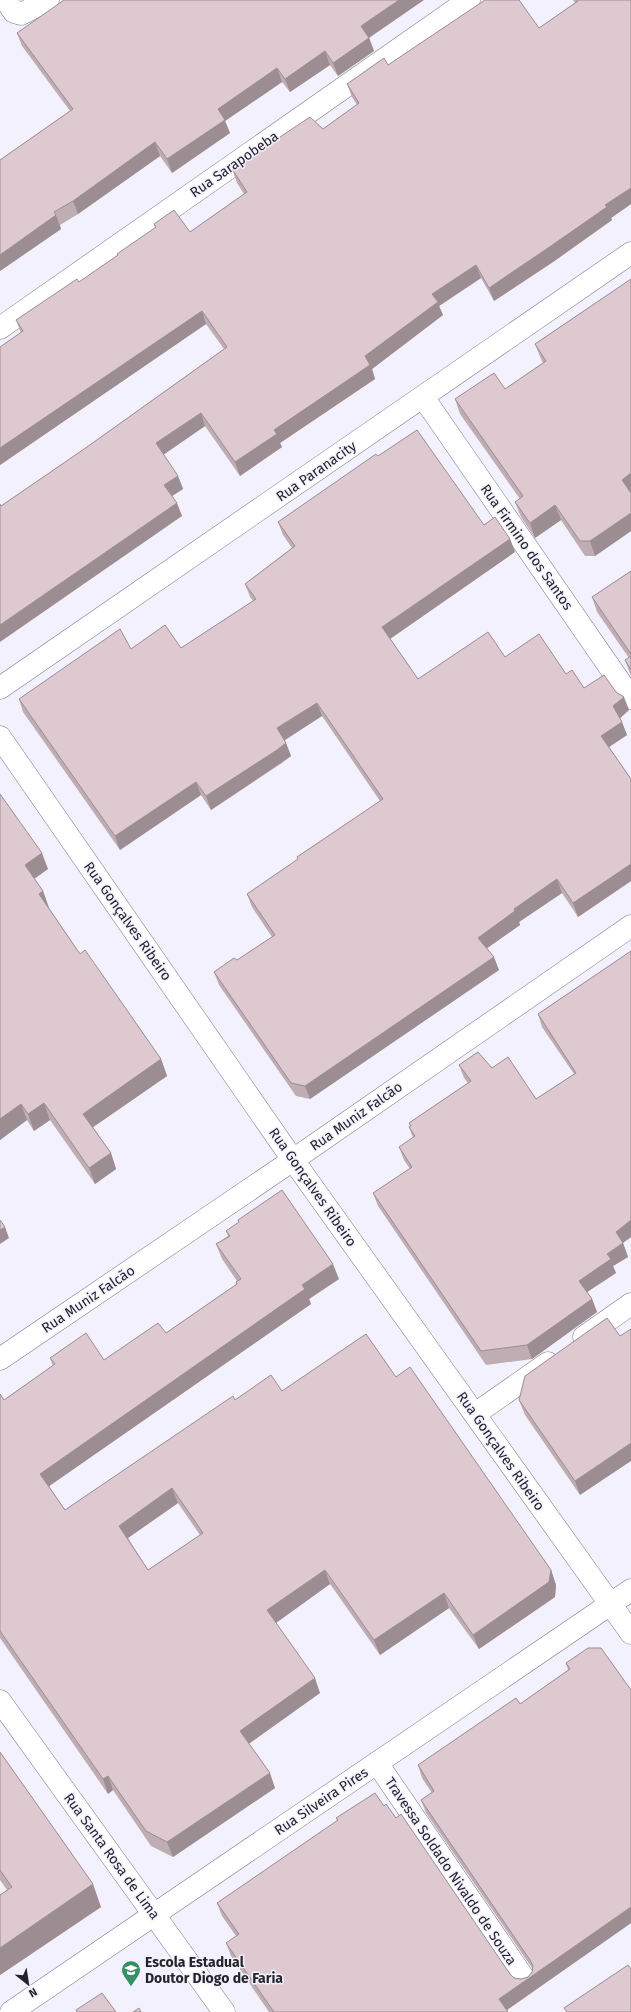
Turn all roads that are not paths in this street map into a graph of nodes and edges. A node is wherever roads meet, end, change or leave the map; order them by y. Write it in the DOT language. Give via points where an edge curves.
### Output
graph roads {
  1 [pos="6,0"];
  2 [pos="48,0"];
  3 [pos="469,0"];
  4 [pos="631,253"];
  5 [pos="0,328"];
  6 [pos="423,397"];
  7 [pos="0,688"];
  8 [pos="631,698"];
  9 [pos="0,737"];
  10 [pos="631,926"];
  11 [pos="293,1160"];
  12 [pos="631,1304"];
  13 [pos="0,1359"];
  14 [pos="475,1414"];
  15 [pos="631,1590"];
  16 [pos="610,1604"];
  17 [pos="631,1633"];
  18 [pos="0,1701"];
  19 [pos="377,1763"];
  20 [pos="154,1914"];
  21 [pos="525,1980"];
  22 [pos="11,2012"];
  23 [pos="224,2012"];
  1 -- 2 [label="street" via="14,12 21,14"];
  3 -- 5 [label="street, Rua Sarapobeba"];
  4 -- 6 [label="street, Rua Paranacity"];
  6 -- 7 [label="street, Rua Paranacity"];
  6 -- 8 [label="street, Rua Firmino dos Santos"];
  9 -- 11 [label="street, Rua Gonçalves Ribeiro"];
  10 -- 11 [label="street, Rua Muniz Falcão"];
  11 -- 13 [label="street, Rua Muniz Falcão"];
  11 -- 14 [label="street, Rua Gonçalves Ribeiro"];
  12 -- 14 [label="street"];
  14 -- 16 [label="street, Rua Gonçalves Ribeiro"];
  15 -- 16 [label="street, Rua Silveira Pires"];
  16 -- 17 [label="street, Rua Gonçalves Ribeiro"];
  16 -- 19 [label="street, Rua Silveira Pires"];
  18 -- 20 [label="street, Rua Santa Rosa de Lima"];
  19 -- 20 [label="street, Rua Silveira Pires"];
  19 -- 21 [label="street, Travessa Soldado Nivaldo de Souza"];
  20 -- 22 [label="street, Rua Silveira Pires"];
  20 -- 23 [label="street, Rua Santa Rosa de Lima"];
}
